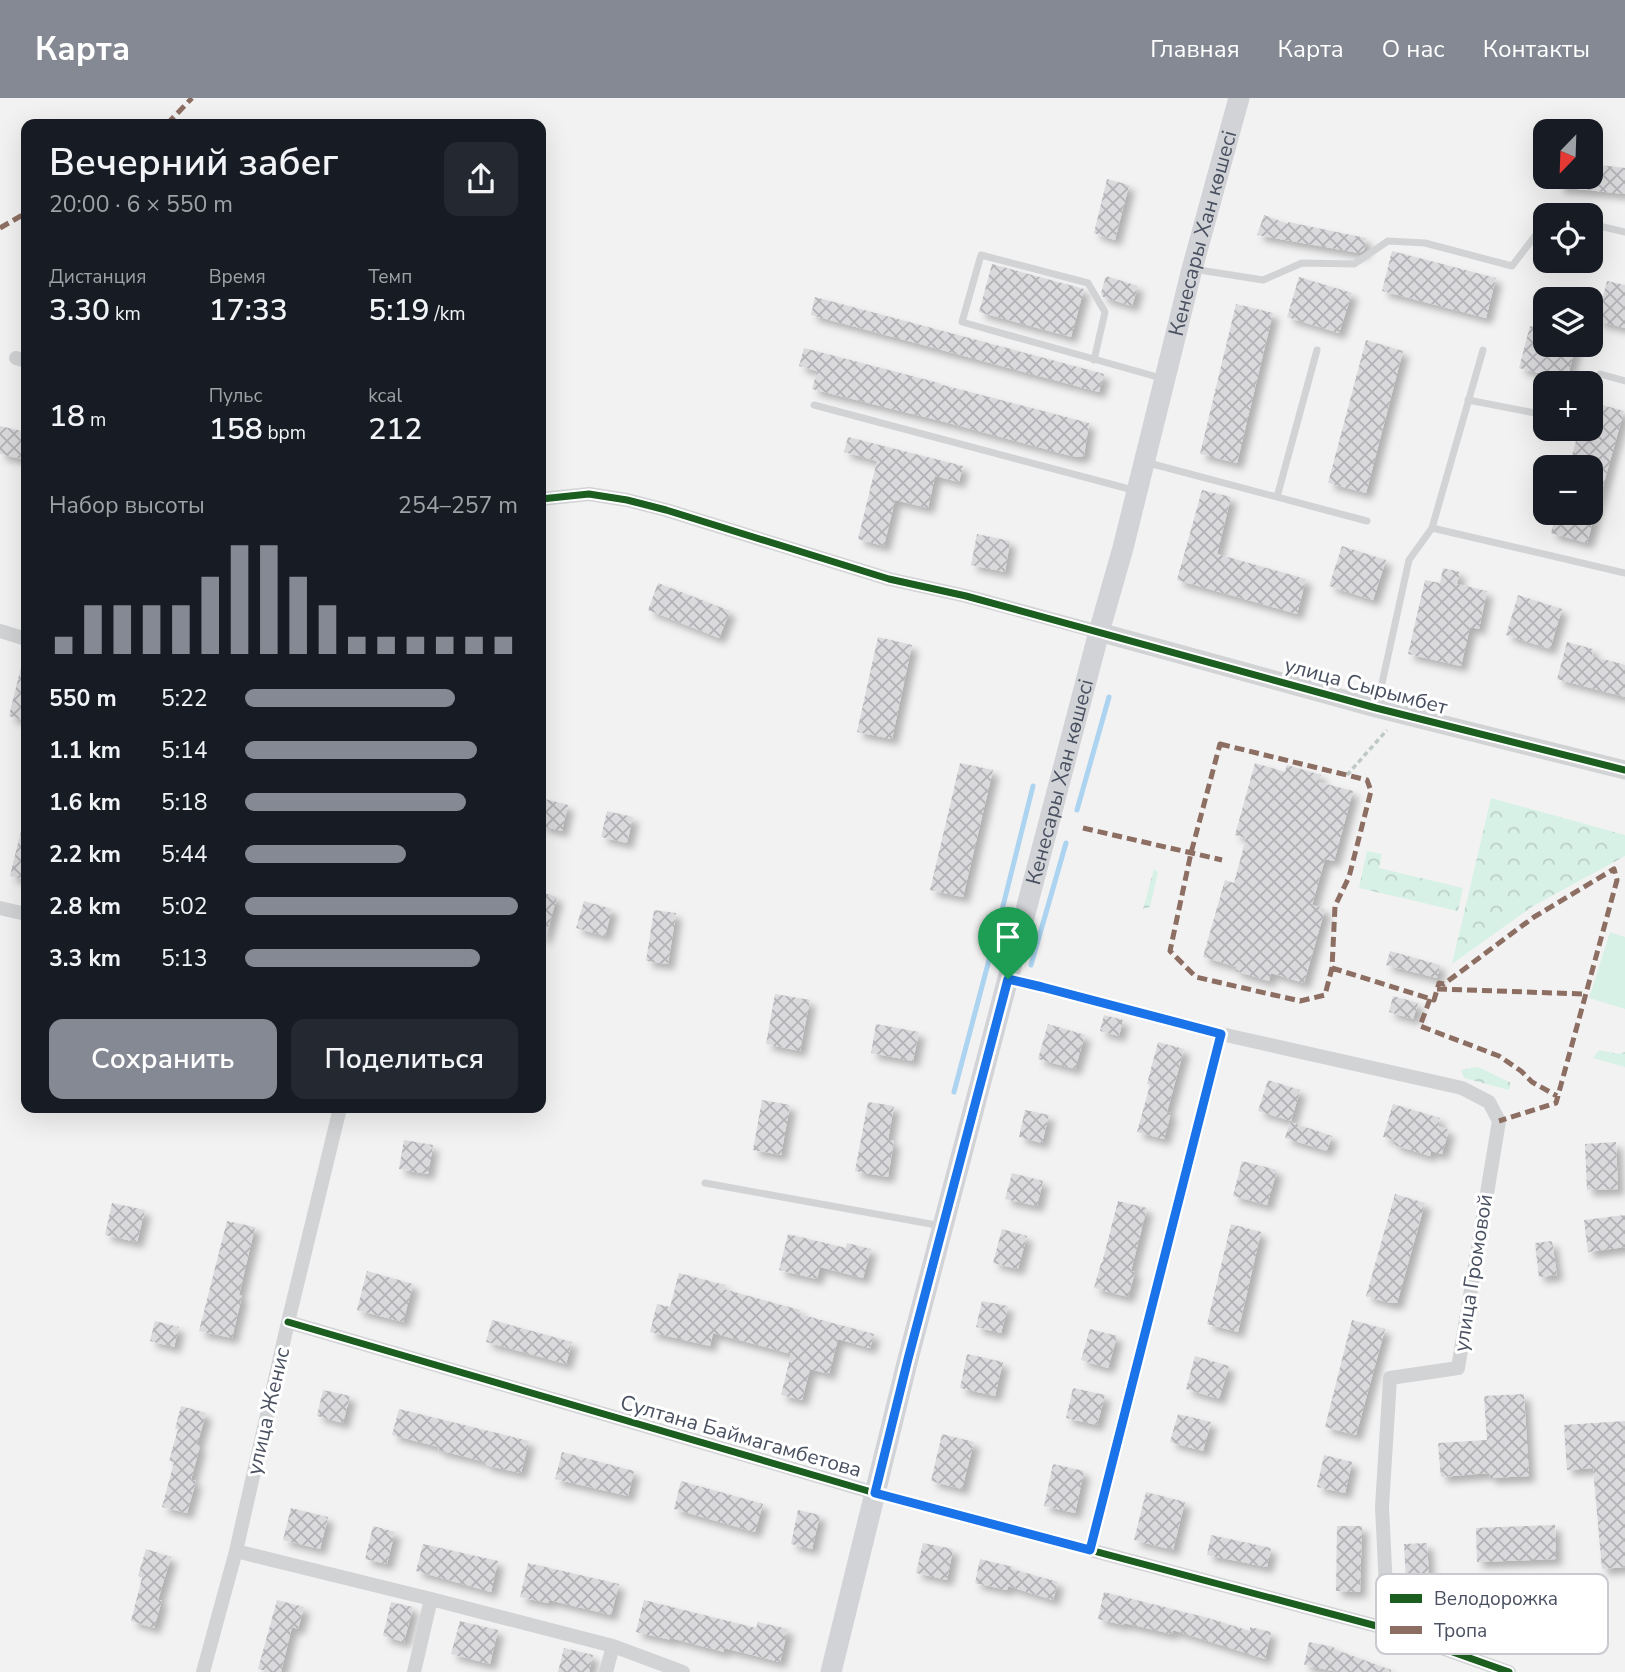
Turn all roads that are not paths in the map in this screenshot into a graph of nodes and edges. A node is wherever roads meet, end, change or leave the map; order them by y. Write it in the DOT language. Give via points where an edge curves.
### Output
graph roads {
  1 [pos="1239,98"];
  2 [pos="1603,227"];
  3 [pos="1625,232"];
  4 [pos="1533,239"];
  5 [pos="1192,269"];
  6 [pos="1317,350"];
  7 [pos="1483,350"];
  8 [pos="1094,360"];
  9 [pos="1603,375"];
  10 [pos="1165,379"];
  11 [pos="1625,381"];
  12 [pos="1468,400"];
  13 [pos="814,405"];
  14 [pos="1533,413"];
  15 [pos="1144,462"];
  16 [pos="1137,491"];
  17 [pos="1278,497"];
  18 [pos="546,498"];
  19 [pos="1367,521"];
  20 [pos="1432,528"];
  21 [pos="1625,573"];
  22 [pos="0,632"];
  23 [pos="1099,632"];
  24 [pos="21,638"];
  25 [pos="1376,708"];
  26 [pos="1625,770"];
  27 [pos="0,908"];
  28 [pos="21,913"];
  29 [pos="1008,979"];
  30 [pos="1221,1034"];
  31 [pos="339,1113"];
  32 [pos="705,1183"];
  33 [pos="943,1226"];
  34 [pos="288,1322"];
  35 [pos="875,1493"];
  36 [pos="1090,1550"];
  37 [pos="236,1551"];
  38 [pos="1385,1574"];
  39 [pos="431,1599"];
  40 [pos="1376,1626"];
  41 [pos="613,1647"];
  42 [pos="1458,1654"];
  43 [pos="203,1672"];
  44 [pos="414,1672"];
  45 [pos="606,1672"];
  46 [pos="682,1672"];
  47 [pos="831,1672"];
  48 [pos="1509,1672"];
  1 -- 5 [label="main road, Кенесары Хан көшесі"];
  2 -- 3 [label="lane"];
  4 -- 5 [label="lane" via="1512,266 1426,243 1388,241 1354,264 1302,263 1263,280"];
  5 -- 10 [label="main road, Кенесары Хан көшесі"];
  6 -- 17 [label="lane"];
  7 -- 12 [label="lane"];
  8 -- 8 [label="lane" via="961,322 981,255 1088,283 1105,312"];
  8 -- 10 [label="lane"];
  9 -- 11 [label="lane"];
  10 -- 15 [label="main road, Кенесары Хан көшесі"];
  12 -- 14 [label="lane"];
  12 -- 20 [label="lane"];
  13 -- 16 [label="lane"];
  15 -- 16 [label="main road, Кенесары Хан көшесі"];
  15 -- 17 [label="lane"];
  16 -- 23 [label="main road, Кенесары Хан көшесі"];
  17 -- 19 [label="lane"];
  18 -- 23 [label="street" via="589,494 627,500 889,579"];
  20 -- 21 [label="lane"];
  20 -- 25 [label="lane" via="1409,560"];
  22 -- 24 [label="street"];
  23 -- 25 [label="street, улица Сырымбет"];
  23 -- 29 [label="main road, Кенесары Хан көшесі"];
  25 -- 26 [label="street, улица Сырымбет"];
  27 -- 28 [label="street"];
  29 -- 30 [label="street"];
  29 -- 33 [label="main road, Кенесары Хан көшесі"];
  30 -- 36 [label="street"];
  30 -- 38 [label="street, улица Громовой" via="1462,1088 1489,1102 1499,1121 1458,1368 1390,1378 1382,1507"];
  31 -- 34 [label="street, улица Женис"];
  32 -- 33 [label="lane"];
  33 -- 35 [label="main road, Кенесары Хан көшесі"];
  34 -- 35 [label="street, Султана Баймагамбетова"];
  34 -- 37 [label="street, улица Женис"];
  35 -- 36 [label="street, Султана Баймагамбетова"];
  35 -- 47 [label="main road, Кенесары Хан көшесі"];
  36 -- 40 [label="street, Султана Баймагамбетова"];
  37 -- 39 [label="street"];
  37 -- 43 [label="street, улица Женис"];
  39 -- 41 [label="street"];
  39 -- 44 [label="street"];
  41 -- 45 [label="street"];
  41 -- 46 [label="street"];
  42 -- 48 [label="street, Султана Баймагамбетова"];
}
